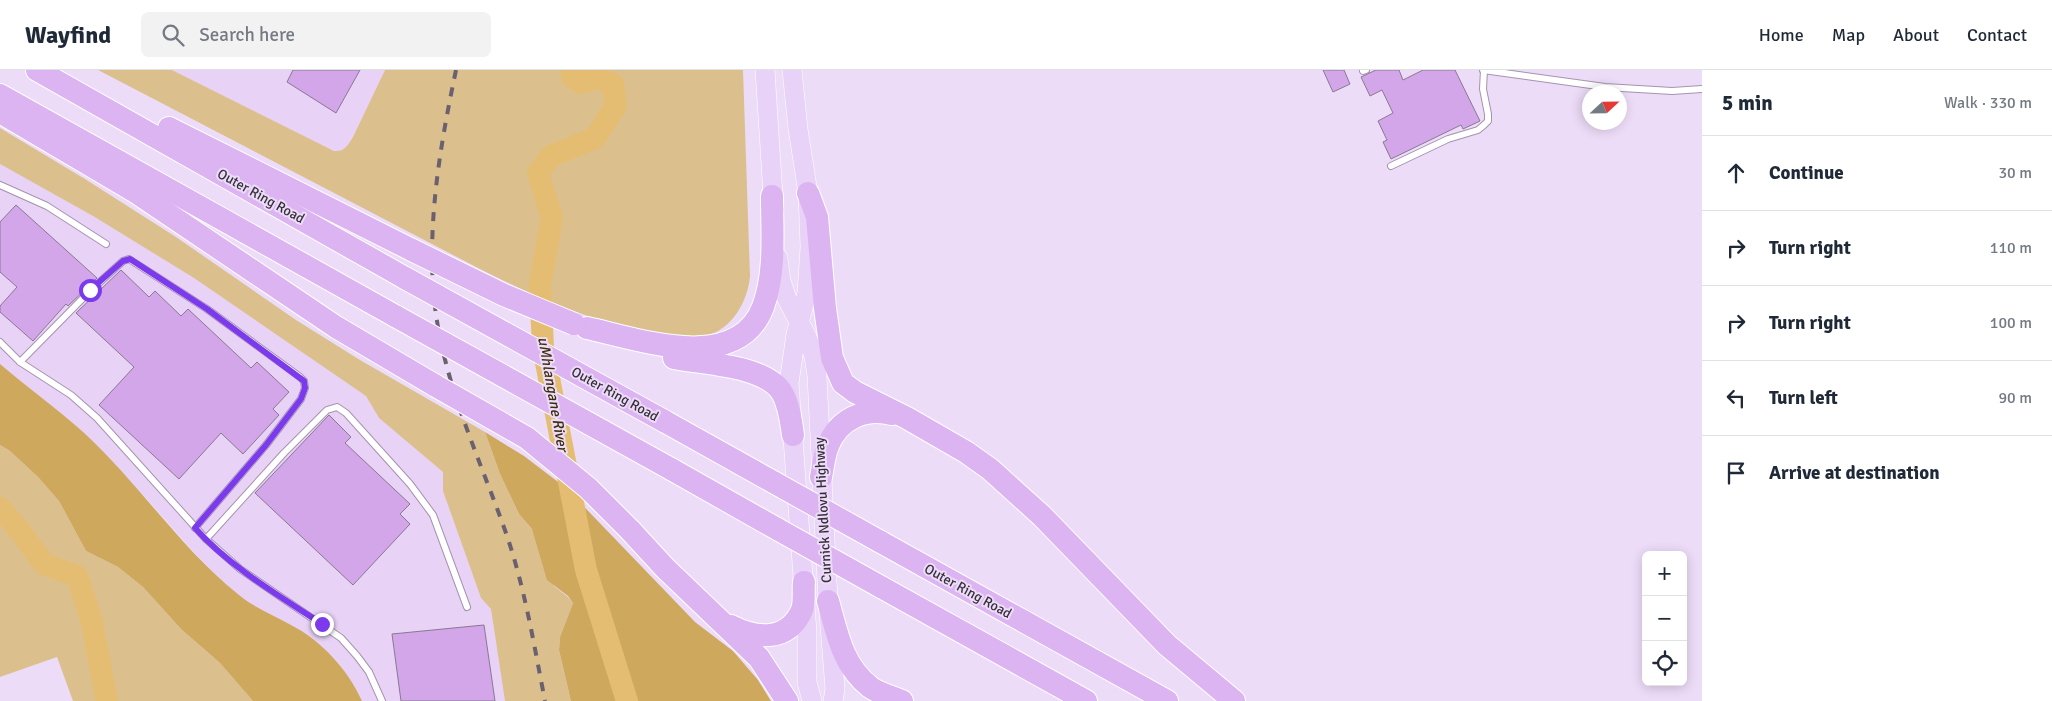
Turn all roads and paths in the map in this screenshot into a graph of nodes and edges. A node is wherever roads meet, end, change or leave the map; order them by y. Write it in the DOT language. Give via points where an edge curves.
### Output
graph roads {
  1 [pos="37,70"];
  2 [pos="54,70"];
  3 [pos="765,70"];
  4 [pos="792,70"];
  5 [pos="1483,70"];
  6 [pos="1702,89"];
  7 [pos="0,95"];
  8 [pos="0,112"];
  9 [pos="1391,166"];
  10 [pos="0,185"];
  11 [pos="808,194"];
  12 [pos="772,196"];
  13 [pos="106,244"];
  14 [pos="799,323"];
  15 [pos="580,326"];
  16 [pos="0,342"];
  17 [pos="20,362"];
  18 [pos="908,418"];
  19 [pos="793,436"];
  20 [pos="821,477"];
  21 [pos="195,528"];
  22 [pos="206,539"];
  23 [pos="804,582"];
  24 [pos="828,601"];
  25 [pos="467,607"];
  26 [pos="723,622"];
  27 [pos="382,701"];
  28 [pos="787,701"];
  29 [pos="812,701"];
  30 [pos="833,701"];
  31 [pos="902,701"];
  32 [pos="1086,701"];
  33 [pos="1167,701"];
  34 [pos="1234,701"];
  1 -- 33 [label="highway, Outer Ring Road, bridge"];
  2 -- 15 [label="highway, bridge" via="504,295"];
  3 -- 12 [label="main road, Curnick Ndlovu Highway"];
  4 -- 11 [label="main road, Curnick Ndlovu Highway"];
  5 -- 6 [label="lane" via="1606,87 1672,91"];
  5 -- 9 [label="lane" via="1488,114 1484,126"];
  7 -- 32 [label="highway, bridge"];
  8 -- 26 [label="highway, bridge" via="143,196 336,327 527,438 588,488 665,568"];
  10 -- 13 [label="lane" via="47,206"];
  11 -- 14 [label="main road, Curnick Ndlovu Highway" via="810,247 807,293"];
  11 -- 18 [label="highway" via="817,217 828,336 836,371 854,392"];
  12 -- 14 [label="main road, Curnick Ndlovu Highway" via="781,281"];
  12 -- 15 [label="highway" via="773,254 764,306 739,337 723,344 691,348"];
  14 -- 19 [label="main road, Curnick Ndlovu Highway" via="790,382"];
  14 -- 20 [label="main road, Curnick Ndlovu Highway" via="815,363"];
  15 -- 19 [label="highway" via="674,358 761,374 780,390 788,406"];
  16 -- 17 [label="lane"];
  17 -- 21 [label="lane" via="97,418"];
  17 -- 21 [label="lane" via="90,290 123,261 130,259 207,309 300,377 305,384 304,395"];
  18 -- 20 [label="highway" via="885,412 866,412 840,425 827,447"];
  18 -- 34 [label="highway" via="966,452 1015,490 1167,646"];
  19 -- 23 [label="main road, Curnick Ndlovu Highway"];
  20 -- 24 [label="main road, Curnick Ndlovu Highway"];
  21 -- 22 [label="lane"];
  22 -- 25 [label="lane" via="326,410 337,407 346,413 428,507"];
  22 -- 27 [label="lane" via="240,569 341,638 369,672"];
  23 -- 26 [label="highway" via="802,609 790,626 781,632 769,636 756,635"];
  23 -- 29 [label="main road, Curnick Ndlovu Highway" via="808,682"];
  24 -- 30 [label="main road, Curnick Ndlovu Highway" via="835,689"];
  24 -- 31 [label="highway" via="843,655 854,671 871,688"];
  26 -- 28 [label="highway" via="759,658"];
}
